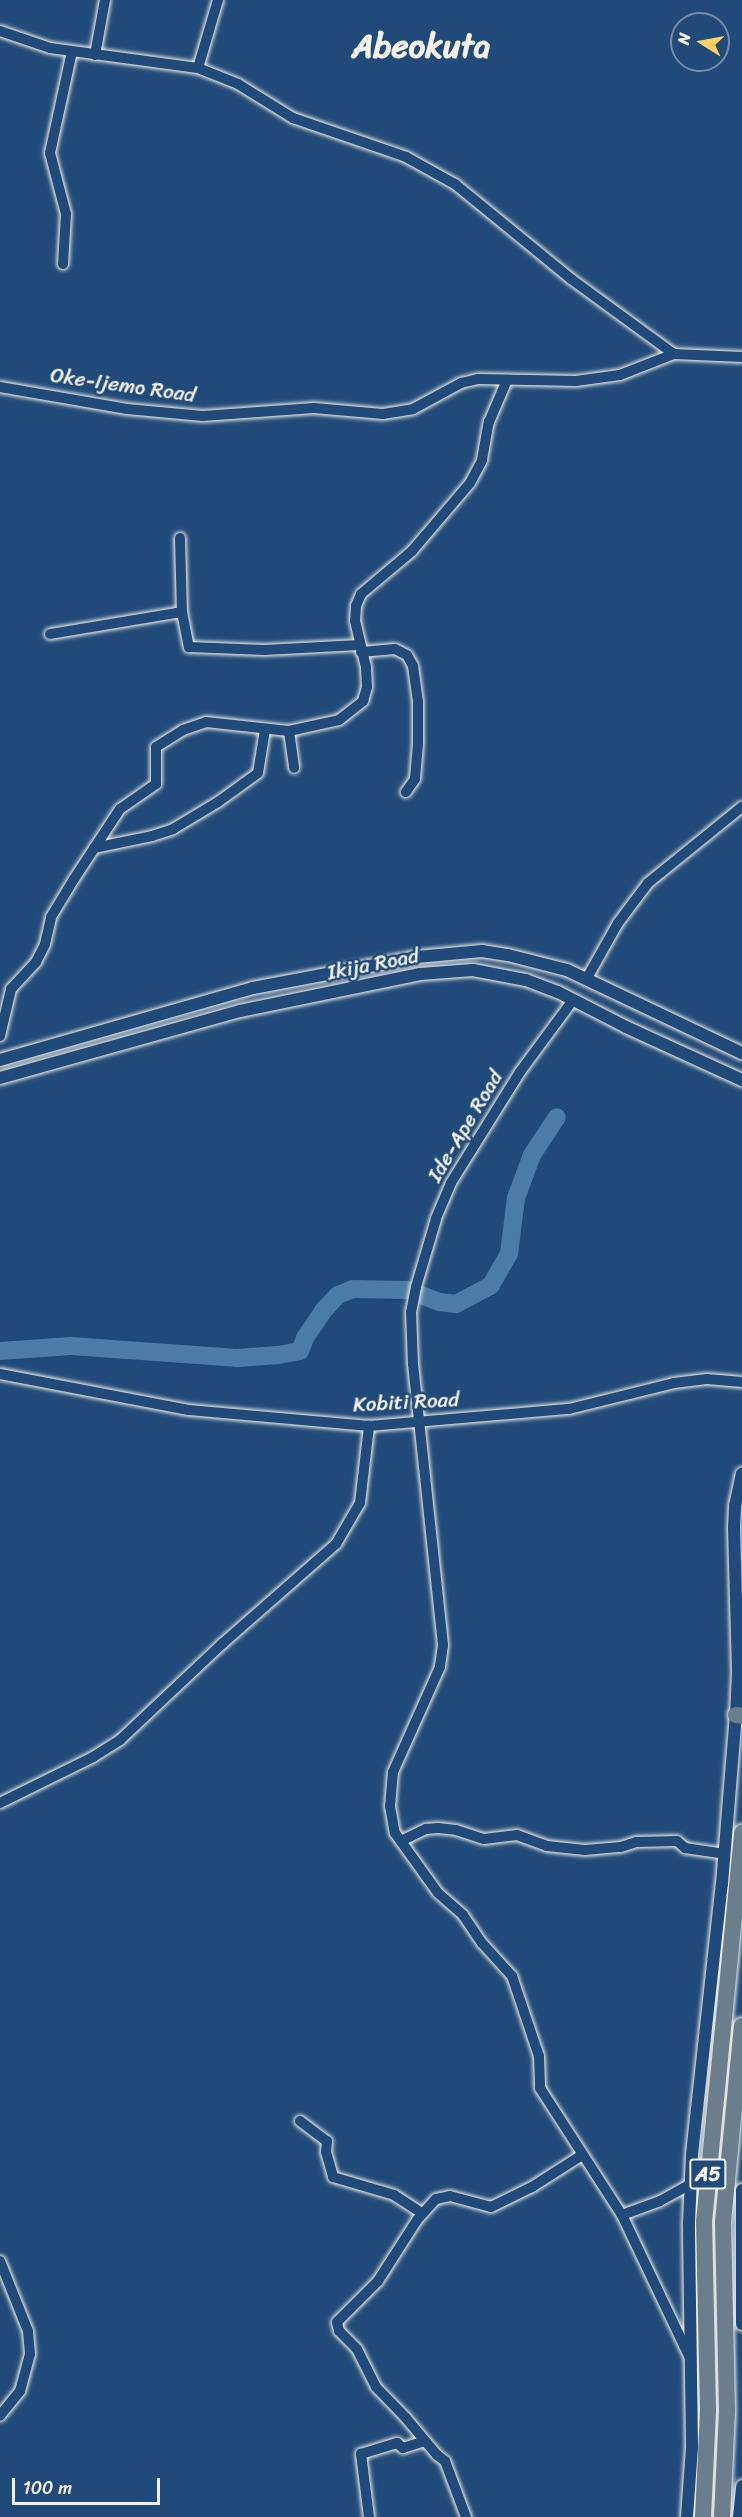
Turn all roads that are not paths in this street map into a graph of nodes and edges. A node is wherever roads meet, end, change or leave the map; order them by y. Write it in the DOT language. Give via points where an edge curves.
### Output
graph roads {
  1 [pos="105,0"];
  2 [pos="218,0"];
  3 [pos="0,31"];
  4 [pos="72,51"];
  5 [pos="95,55"];
  6 [pos="198,68"];
  7 [pos="63,264"];
  8 [pos="674,354"];
  9 [pos="742,357"];
  10 [pos="507,380"];
  11 [pos="0,387"];
  12 [pos="180,538"];
  13 [pos="182,612"];
  14 [pos="50,634"];
  15 [pos="360,648"];
  16 [pos="265,730"];
  17 [pos="289,731"];
  18 [pos="294,768"];
  19 [pos="406,792"];
  20 [pos="742,807"];
  21 [pos="94,848"];
  22 [pos="587,978"];
  23 [pos="573,1000"];
  24 [pos="0,1036"];
  25 [pos="742,1053"];
  26 [pos="0,1060"];
  27 [pos="0,1078"];
  28 [pos="742,1080"];
  29 [pos="0,1374"];
  30 [pos="742,1382"];
  31 [pos="421,1421"];
  32 [pos="369,1426"];
  33 [pos="742,1474"];
  34 [pos="739,1716"];
  35 [pos="0,1803"];
  36 [pos="742,1833"];
  37 [pos="401,1841"];
  38 [pos="725,1854"];
  39 [pos="742,2026"];
  40 [pos="300,2121"];
  41 [pos="582,2155"];
  42 [pos="691,2184"];
  43 [pos="742,2190"];
  44 [pos="422,2214"];
  45 [pos="622,2215"];
  46 [pos="0,2260"];
  47 [pos="742,2324"];
  48 [pos="691,2358"];
  49 [pos="0,2416"];
  50 [pos="425,2441"];
  51 [pos="742,2486"];
  52 [pos="369,2517"];
  53 [pos="466,2517"];
  54 [pos="687,2517"];
  55 [pos="703,2517"];
  56 [pos="722,2517"];
  57 [pos="739,2517"];
  1 -- 5 [label="street"];
  2 -- 6 [label="street"];
  3 -- 4 [label="street"];
  4 -- 5 [label="street"];
  4 -- 7 [label="street" via="50,153 66,214"];
  5 -- 6 [label="street"];
  6 -- 8 [label="street" via="238,84 296,120 406,156 449,180 588,292"];
  8 -- 9 [label="street"];
  8 -- 10 [label="street, Oke-Ijemo Road" via="613,377"];
  10 -- 11 [label="street, Oke-Ijemo Road" via="470,380 400,413 314,408 203,416 127,409"];
  10 -- 15 [label="street" via="489,422 482,460 470,483 412,551 362,594 355,621"];
  12 -- 13 [label="street"];
  13 -- 14 [label="street"];
  13 -- 15 [label="street" via="187,646 191,648"];
  15 -- 17 [label="street" via="366,667 363,701 339,720"];
  15 -- 19 [label="street" via="396,649 413,666 418,744 415,779"];
  16 -- 17 [label="street"];
  16 -- 21 [label="street" via="258,772 218,802 173,829"];
  16 -- 21 [label="street" via="206,722 160,744 154,753 156,784 120,809"];
  17 -- 18 [label="street"];
  20 -- 22 [label="street" via="648,883 618,923"];
  21 -- 24 [label="street" via="51,917 48,938 36,962 11,989"];
  22 -- 25 [label="street, Ikija Road"];
  22 -- 26 [label="street, Ikija Road" via="508,954 482,951 417,957 253,988"];
  23 -- 27 [label="street, Ikija Road" via="501,974 473,970 439,972 240,1011"];
  23 -- 28 [label="street, Ikija Road"];
  23 -- 31 [label="street, Ide-Ape Road" via="520,1072 451,1183 436,1219 412,1308"];
  29 -- 32 [label="street, Kobiti Road" via="189,1410"];
  30 -- 31 [label="street, Kobiti Road" via="707,1379 674,1383 569,1409"];
  31 -- 32 [label="street, Kobiti Road"];
  31 -- 37 [label="street, Ide-Ape Road" via="443,1645 440,1667 393,1773 390,1806 395,1833"];
  32 -- 35 [label="street" via="360,1503 336,1544 120,1740"];
  33 -- 34 [label="street" via="734,1527"];
  34 -- 38 [label="street"];
  36 -- 55 [label="highway, A5" via="704,2222 708,2411"];
  37 -- 38 [label="street" via="426,1829 438,1828 484,1839 517,1835 547,1846 585,1850 677,1841 685,1848"];
  37 -- 41 [label="street, Ide-Ape Road" via="438,1893 463,1915 512,1976 539,2056 540,2088"];
  38 -- 42 [label="street"];
  39 -- 56 [label="highway, A5" via="723,2222 727,2411"];
  40 -- 44 [label="street" via="327,2141 333,2177 394,2194"];
  41 -- 44 [label="street" via="491,2207 443,2196"];
  41 -- 45 [label="street, Ide-Ape Road"];
  42 -- 45 [label="street"];
  42 -- 48 [label="street"];
  43 -- 47 [label="street"];
  44 -- 50 [label="street" via="378,2282 340,2318 336,2327 357,2349 376,2387"];
  45 -- 48 [label="street, Ide-Ape Road"];
  46 -- 49 [label="street" via="28,2331 30,2354 20,2391"];
  48 -- 54 [label="street" via="692,2456"];
  50 -- 52 [label="street" via="403,2448 397,2443 361,2454"];
  50 -- 53 [label="street" via="436,2456 446,2461"];
  51 -- 57 [label="street"];
}
